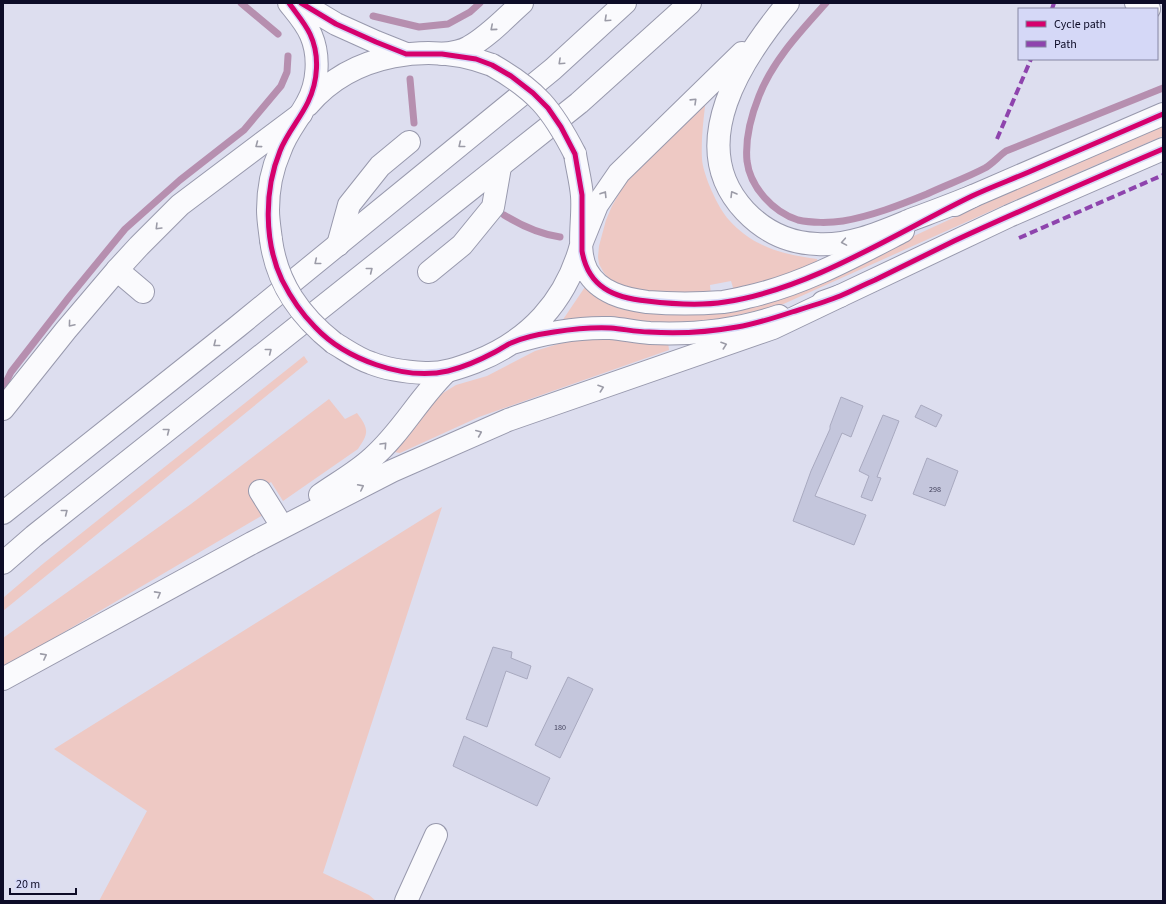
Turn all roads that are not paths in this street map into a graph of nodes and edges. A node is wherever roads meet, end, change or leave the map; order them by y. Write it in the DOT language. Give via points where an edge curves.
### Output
graph roads {
  1 [pos="288,3"];
  2 [pos="301,3"];
  3 [pos="522,3"];
  4 [pos="625,3"];
  5 [pos="690,3"];
  6 [pos="1136,3"];
  7 [pos="784,8"];
  8 [pos="1147,8"];
  9 [pos="406,54"];
  10 [pos="442,54"];
  11 [pos="301,114"];
  12 [pos="1163,114"];
  13 [pos="409,142"];
  14 [pos="1163,149"];
  15 [pos="500,167"];
  16 [pos="973,196"];
  17 [pos="582,242"];
  18 [pos="338,245"];
  19 [pos="117,270"];
  20 [pos="429,272"];
  21 [pos="143,292"];
  22 [pos="840,296"];
  23 [pos="512,343"];
  24 [pos="446,372"];
  25 [pos="3,409"];
  26 [pos="260,491"];
  27 [pos="3,513"];
  28 [pos="280,523"];
  29 [pos="252,543"];
  30 [pos="3,563"];
  31 [pos="3,679"];
  32 [pos="436,835"];
  33 [pos="406,901"];
  1 -- 11 [label="main road" via="305,24 315,48 316,77"];
  2 -- 9 [label="main road" via="336,24"];
  3 -- 10 [label="main road, one-way" via="468,48"];
  4 -- 18 [label="main road, one-way" via="553,69"];
  5 -- 15 [label="main road" via="579,103"];
  6 -- 8 [label="main road"];
  16 -- 7 [label="main road, one-way" via="865,238 818,245 783,237 752,218 731,193 724,177 718,145 719,128 732,86 759,40"];
  17 -- 7 [label="main road, one-way" via="597,205 619,173 726,70"];
  9 -- 10 [label="main road"];
  9 -- 11 [label="main road" via="385,57 347,73 314,98"];
  10 -- 17 [label="main road, bridge" via="476,59 492,65 511,76 548,108 575,154 582,195"];
  11 -- 19 [label="main road, one-way" via="180,205"];
  11 -- 24 [label="main road, bridge" via="280,150 269,190 268,211 273,254 289,294 316,329 334,343 370,363 427,373"];
  12 -- 16 [label="main road"];
  13 -- 18 [label="main road" via="380,166 349,205"];
  14 -- 22 [label="main road" via="994,223"];
  15 -- 20 [label="main road" via="493,207 462,245"];
  30 -- 15 [label="main road, one-way"];
  16 -- 17 [label="main road" via="832,268 768,292 724,302 680,304 636,300 612,293 588,272 583,260"];
  17 -- 23 [label="main road" via="570,276 552,307"];
  18 -- 27 [label="main road, one-way"];
  19 -- 21 [label="main road"];
  19 -- 25 [label="main road, one-way"];
  22 -- 23 [label="main road" via="739,327 700,332 650,333 611,328 575,329 532,336"];
  29 -- 22 [label="main road, one-way" via="392,471 508,420 773,328"];
  23 -- 24 [label="main road" via="480,360"];
  28 -- 24 [label="main road, one-way" via="372,458"];
  26 -- 28 [label="main road"];
  28 -- 29 [label="main road"];
  31 -- 29 [label="main road, one-way"];
  32 -- 33 [label="main road"];
}
